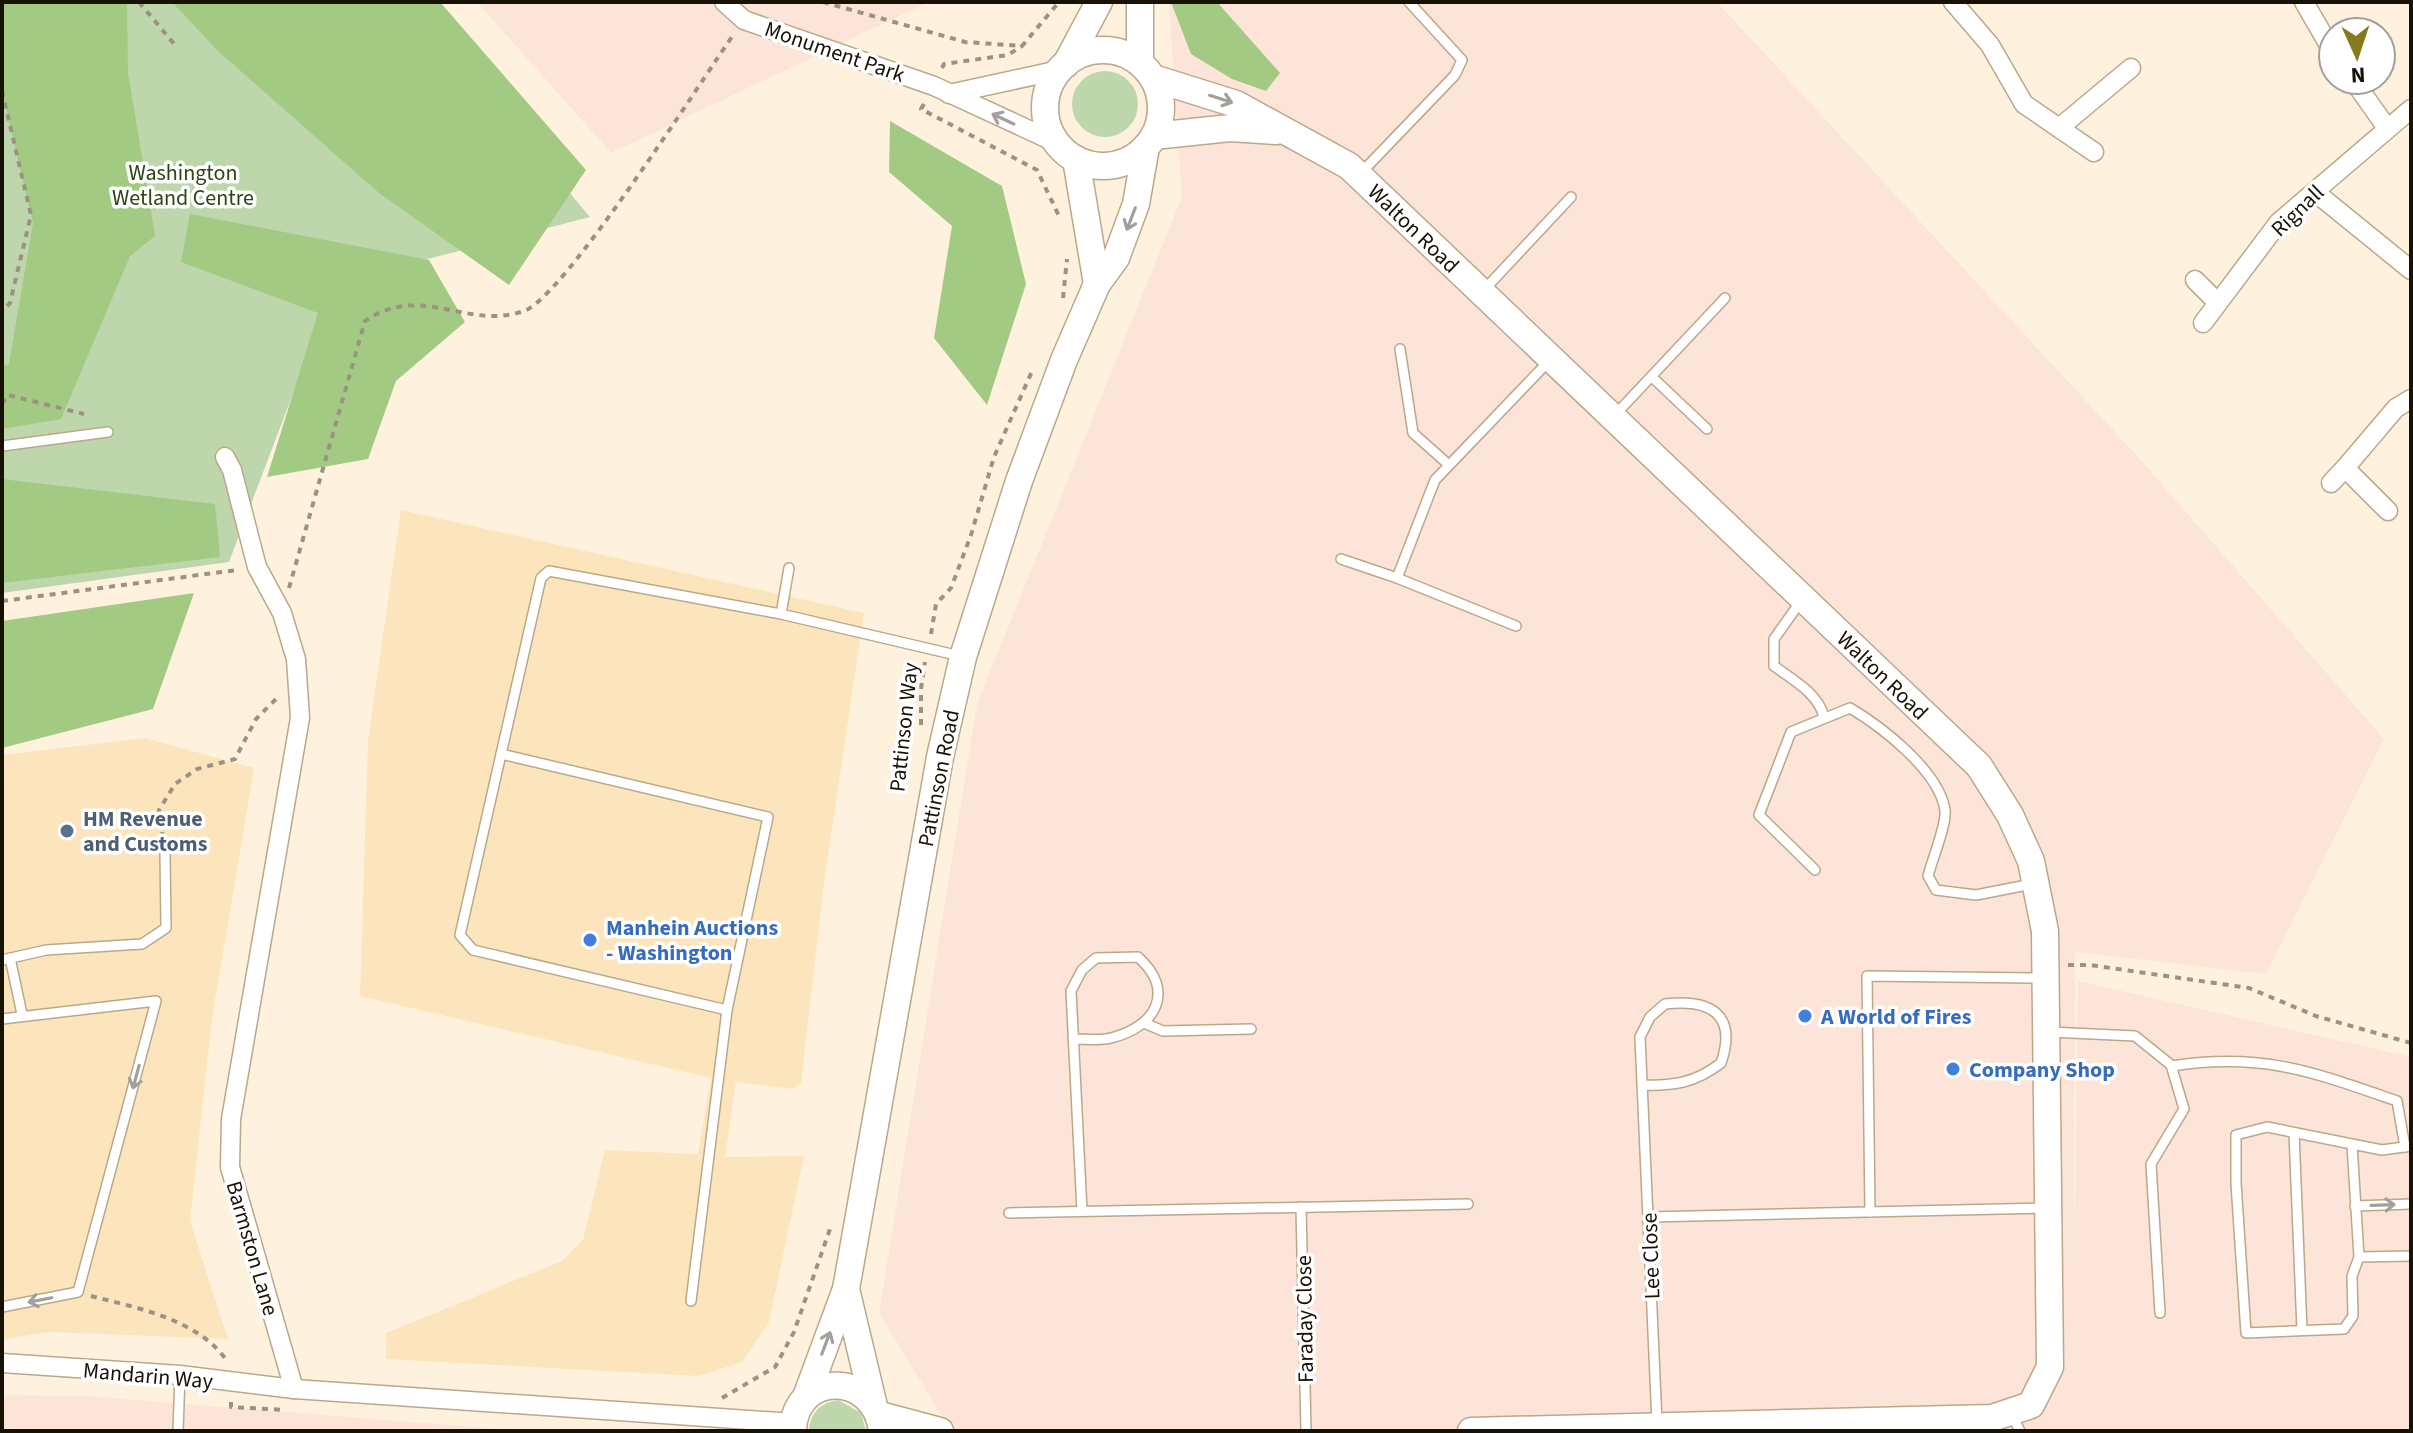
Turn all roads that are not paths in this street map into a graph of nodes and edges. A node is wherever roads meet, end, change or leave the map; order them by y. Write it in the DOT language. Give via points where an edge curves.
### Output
graph roads {
  1 [pos="724,2"];
  2 [pos="1099,2"];
  3 [pos="1140,2"];
  4 [pos="1409,2"];
  5 [pos="1953,2"];
  6 [pos="2304,2"];
  7 [pos="2317,24"];
  8 [pos="1063,67"];
  9 [pos="2131,68"];
  10 [pos="1146,70"];
  11 [pos="942,90"];
  12 [pos="2364,96"];
  13 [pos="2411,109"];
  14 [pos="2059,128"];
  15 [pos="2387,128"];
  16 [pos="1284,132"];
  17 [pos="1150,141"];
  18 [pos="1066,151"];
  19 [pos="2094,152"];
  20 [pos="1359,176"];
  21 [pos="2315,192"];
  22 [pos="1571,197"];
  23 [pos="2411,270"];
  24 [pos="2195,280"];
  25 [pos="1097,284"];
  26 [pos="1482,292"];
  27 [pos="1725,298"];
  28 [pos="2218,303"];
  29 [pos="2203,323"];
  30 [pos="1400,349"];
  31 [pos="1551,358"];
  32 [pos="1652,377"];
  33 [pos="2411,399"];
  34 [pos="1613,418"];
  35 [pos="1707,429"];
  36 [pos="108,432"];
  37 [pos="2,446"];
  38 [pos="225,457"];
  39 [pos="1449,465"];
  40 [pos="2345,468"];
  41 [pos="2331,483"];
  42 [pos="2388,511"];
  43 [pos="1341,559"];
  44 [pos="789,568"];
  45 [pos="1397,578"];
  46 [pos="1803,598"];
  47 [pos="781,614"];
  48 [pos="1516,626"];
  49 [pos="963,657"];
  50 [pos="1824,717"];
  51 [pos="501,754"];
  52 [pos="165,853"];
  53 [pos="1815,870"];
  54 [pos="2036,883"];
  55 [pos="6,959"];
  56 [pos="2046,972"];
  57 [pos="727,1010"];
  58 [pos="22,1014"];
  59 [pos="2,1019"];
  60 [pos="1144,1023"];
  61 [pos="1251,1029"];
  62 [pos="2046,1031"];
  63 [pos="1073,1039"];
  64 [pos="2172,1066"];
  65 [pos="1642,1085"];
  66 [pos="2294,1133"];
  67 [pos="2352,1145"];
  68 [pos="2408,1146"];
  69 [pos="1468,1204"];
  70 [pos="2411,1204"];
  71 [pos="2355,1206"];
  72 [pos="1301,1207"];
  73 [pos="2048,1207"];
  74 [pos="1082,1211"];
  75 [pos="1870,1212"];
  76 [pos="1009,1213"];
  77 [pos="1648,1217"];
  78 [pos="2411,1256"];
  79 [pos="2359,1257"];
  80 [pos="846,1289"];
  81 [pos="691,1301"];
  82 [pos="2,1307"];
  83 [pos="2160,1313"];
  84 [pos="2302,1330"];
  85 [pos="2,1363"];
  86 [pos="180,1375"];
  87 [pos="294,1389"];
  88 [pos="806,1397"];
  89 [pos="878,1416"];
  90 [pos="2016,1422"];
  91 [pos="793,1427"];
  92 [pos="1657,1427"];
  93 [pos="180,1428"];
  94 [pos="940,1431"];
  95 [pos="1306,1431"];
  96 [pos="1471,1431"];
  1 -- 11 [label="street, Monument Park" via="744,20"];
  2 -- 8 [label="street"];
  3 -- 10 [label="street"];
  4 -- 20 [label="lane" via="1462,60 1455,75"];
  5 -- 14 [label="street" via="1990,45 2024,104"];
  6 -- 7 [label="street"];
  8 -- 10 [label="street" via="1083,54 1103,50 1122,53"];
  8 -- 11 [label="street"];
  8 -- 18 [label="street" via="1049,87 1045,106 1048,126"];
  9 -- 14 [label="street"];
  10 -- 16 [label="street, Walton Road, one-way" via="1236,104"];
  10 -- 17 [label="street" via="1161,107"];
  18 -- 11 [label="street, Monument Park, one-way"];
  12 -- 15 [label="street"];
  13 -- 15 [label="street, Rignall"];
  14 -- 19 [label="street"];
  15 -- 21 [label="street, Rignall"];
  16 -- 17 [label="street, Walton Road" via="1230,128"];
  16 -- 20 [label="street, Walton Road"];
  17 -- 18 [label="street" via="1131,159 1113,165 1094,165"];
  17 -- 25 [label="street, Pattinson Road, one-way" via="1136,204 1116,258"];
  18 -- 25 [label="street"];
  20 -- 26 [label="street, Walton Road"];
  21 -- 23 [label="street"];
  21 -- 28 [label="street, Rignall" via="2279,222"];
  22 -- 26 [label="lane"];
  24 -- 28 [label="street"];
  25 -- 49 [label="street, Pattinson Road" via="1019,481"];
  26 -- 31 [label="street, Walton Road"];
  27 -- 32 [label="lane"];
  28 -- 29 [label="street, Rignall"];
  30 -- 39 [label="lane" via="1413,433"];
  31 -- 34 [label="street, Walton Road"];
  31 -- 39 [label="lane"];
  32 -- 34 [label="lane"];
  32 -- 35 [label="lane"];
  33 -- 40 [label="street" via="2396,408"];
  34 -- 46 [label="street, Walton Road"];
  36 -- 37 [label="lane"];
  38 -- 87 [label="street, Barmston Lane" via="257,567 282,613 298,683 300,718 231,1119 230,1167"];
  39 -- 45 [label="lane" via="1435,480"];
  40 -- 41 [label="street"];
  40 -- 42 [label="street"];
  43 -- 45 [label="lane"];
  44 -- 47 [label="lane"];
  45 -- 48 [label="lane"];
  46 -- 50 [label="lane" via="1774,639 1774,666 1803,687 1822,707"];
  46 -- 54 [label="street, Walton Road" via="1979,766 2010,815"];
  47 -- 49 [label="lane"];
  47 -- 51 [label="lane" via="549,571 541,578"];
  49 -- 80 [label="street, Pattinson Road" via="940,757"];
  50 -- 53 [label="lane" via="1791,732 1759,815"];
  50 -- 54 [label="lane" via="1850,708 1876,723 1935,783 1946,812 1928,876 1936,890 1976,895"];
  51 -- 57 [label="lane" via="460,935 473,950"];
  51 -- 57 [label="lane" via="768,817"];
  52 -- 55 [label="lane" via="166,928 142,944 46,950"];
  54 -- 56 [label="street, Walton Road"];
  55 -- 58 [label="lane"];
  56 -- 62 [label="street, Walton Road"];
  56 -- 75 [label="lane" via="1867,976"];
  57 -- 81 [label="lane"];
  58 -- 59 [label="lane"];
  58 -- 82 [label="lane, one-way" via="156,1001 78,1292"];
  60 -- 61 [label="lane" via="1163,1031"];
  60 -- 63 [label="lane" via="1108,1039"];
  60 -- 63 [label="lane" via="1158,1001 1150,968 1138,957 1096,958 1071,991"];
  62 -- 64 [label="lane" via="2135,1036"];
  62 -- 73 [label="street, Walton Road"];
  63 -- 74 [label="lane"];
  64 -- 68 [label="lane" via="2217,1059 2313,1071 2397,1101"];
  64 -- 83 [label="lane" via="2184,1109 2151,1164"];
  65 -- 65 [label="lane, Lee Close" via="1640,1037 1650,1017 1665,1004 1685,1002 1707,1004 1719,1014 1726,1031 1721,1063 1677,1086"];
  65 -- 77 [label="lane, Lee Close"];
  66 -- 67 [label="lane"];
  66 -- 84 [label="lane"];
  66 -- 84 [label="lane" via="2267,1127 2236,1135 2236,1183 2246,1333"];
  67 -- 68 [label="lane" via="2382,1150"];
  67 -- 71 [label="lane"];
  69 -- 72 [label="lane"];
  71 -- 70 [label="lane, one-way"];
  71 -- 79 [label="lane"];
  72 -- 74 [label="lane"];
  72 -- 95 [label="lane, Faraday Close"];
  73 -- 75 [label="lane"];
  73 -- 90 [label="street, Walton Road" via="2050,1367"];
  74 -- 76 [label="lane"];
  75 -- 77 [label="lane"];
  77 -- 92 [label="lane, Lee Close"];
  78 -- 79 [label="lane"];
  79 -- 84 [label="lane" via="2352,1276 2353,1316 2344,1329"];
  88 -- 80 [label="street, Pattinson Road, one-way"];
  80 -- 89 [label="street, Pattinson Road"];
  85 -- 86 [label="street, Mandarin Way"];
  86 -- 87 [label="street, Mandarin Way"];
  86 -- 93 [label="lane"];
  87 -- 91 [label="street"];
  88 -- 89 [label="street" via="822,1387 840,1385 861,1392"];
  88 -- 91 [label="street, Pattinson Road"];
  89 -- 94 [label="street"];
  90 -- 92 [label="street" via="1992,1418"];
  92 -- 96 [label="street"];
}
